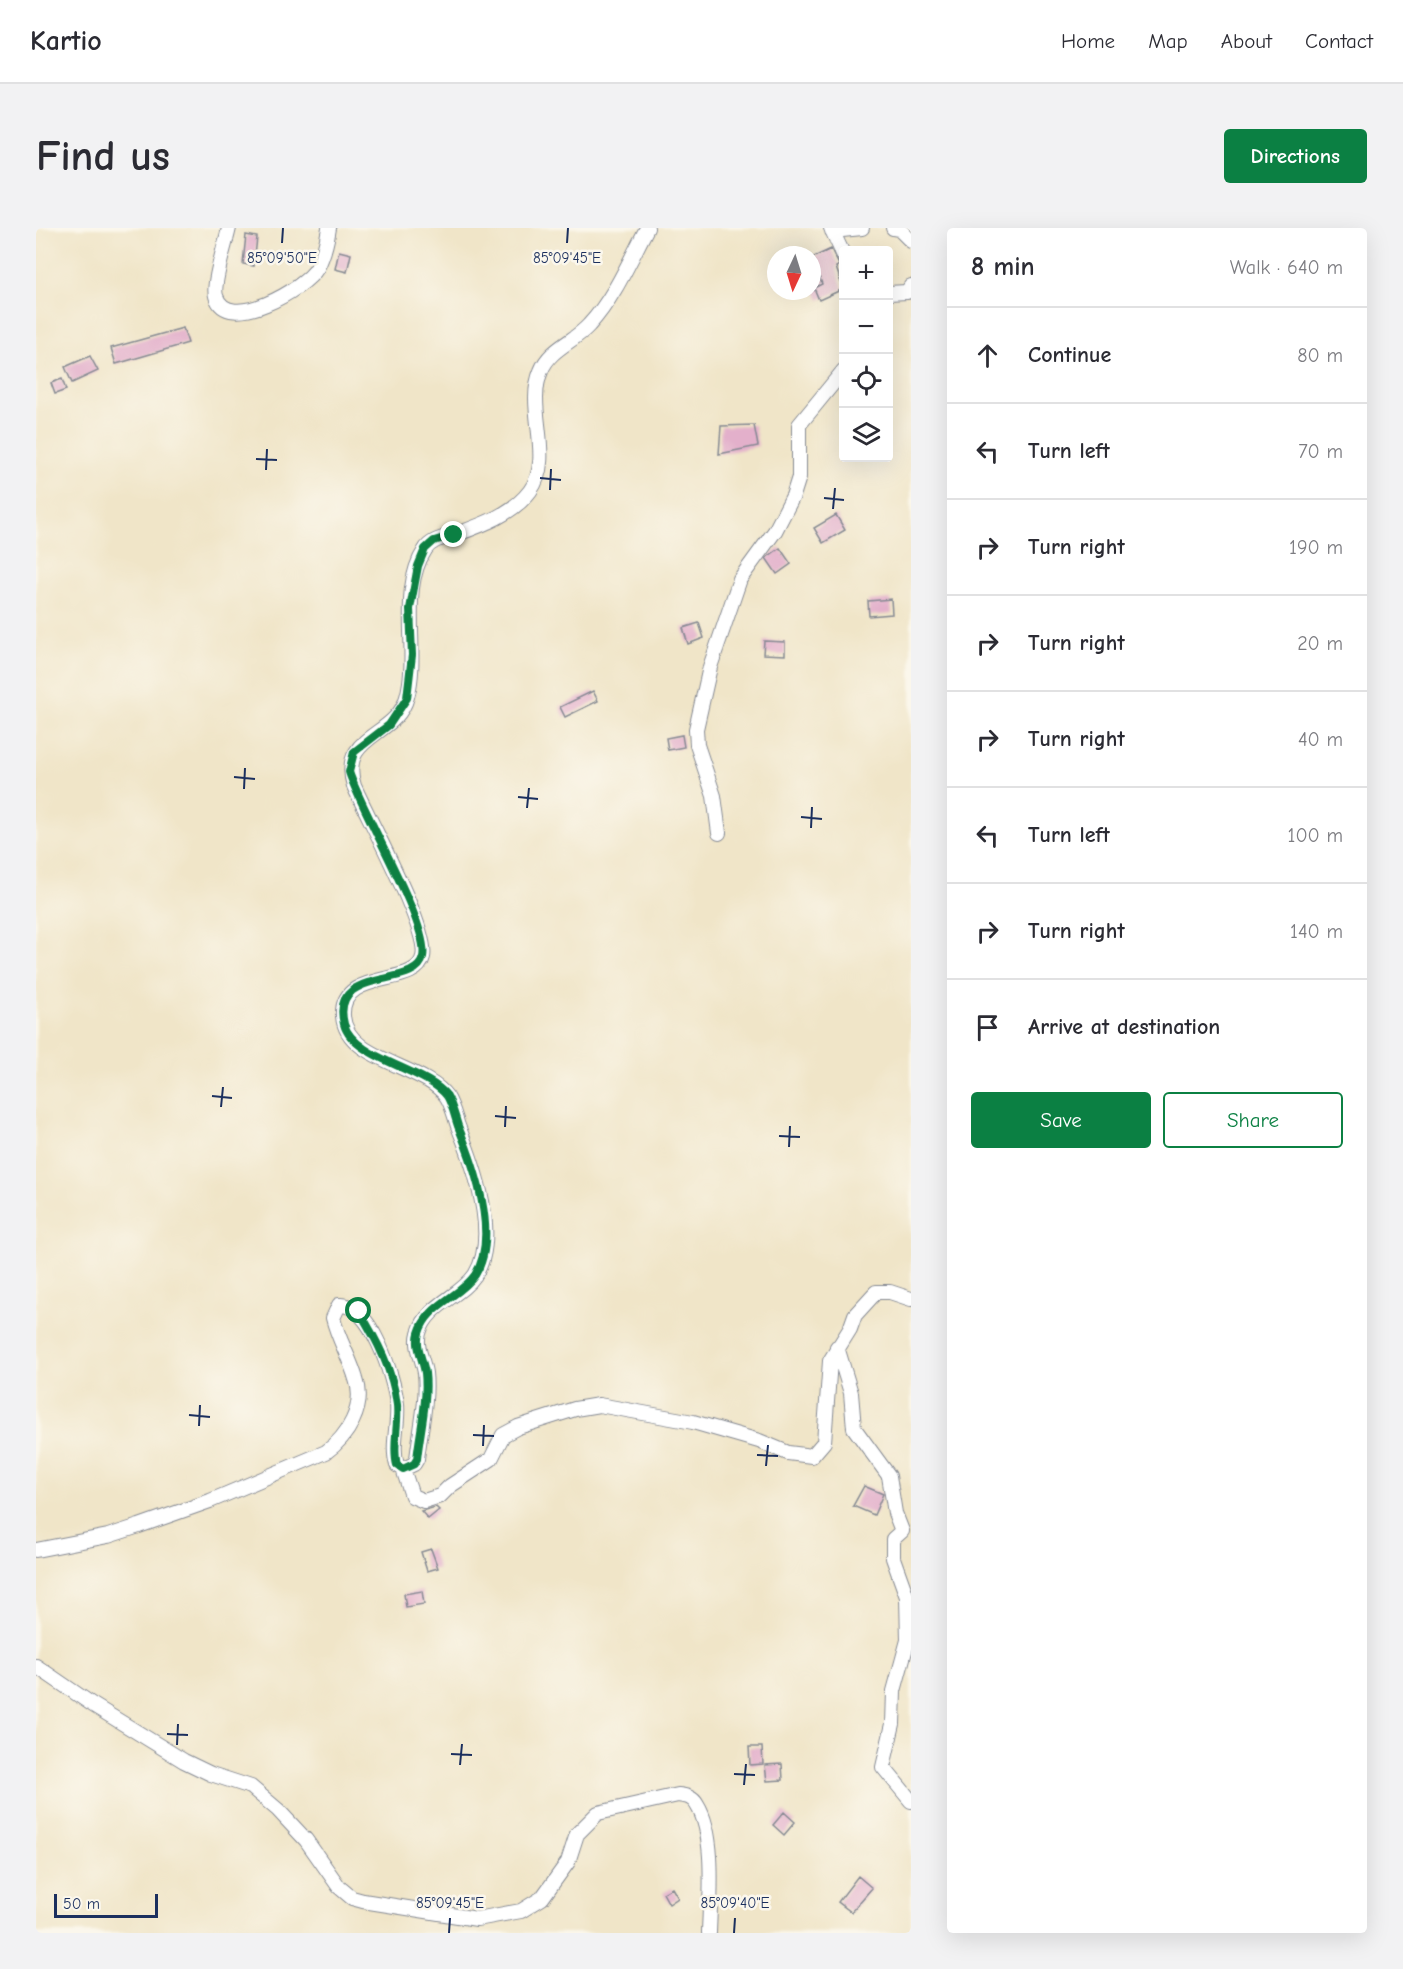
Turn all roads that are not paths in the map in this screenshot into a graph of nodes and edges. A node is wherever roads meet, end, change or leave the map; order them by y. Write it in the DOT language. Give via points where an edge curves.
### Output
graph roads {
  1 [pos="229,228"];
  2 [pos="329,228"];
  3 [pos="647,228"];
  4 [pos="862,228"];
  5 [pos="893,228"];
  6 [pos="831,230"];
  7 [pos="911,241"];
  8 [pos="839,247"];
  9 [pos="911,286"];
  10 [pos="893,293"];
  11 [pos="839,375"];
  12 [pos="719,833"];
  13 [pos="911,1299"];
  14 [pos="837,1347"];
  15 [pos="403,1469"];
  16 [pos="36,1550"];
  17 [pos="36,1666"];
  18 [pos="911,1801"];
  19 [pos="709,1933"];
  1 -- 2 [label="street" via="214,288 216,299 224,308 236,311 261,306 304,282 317,269"];
  3 -- 15 [label="street" via="603,308 587,328 550,356 541,372 537,387 540,450 531,490 494,519 434,541 425,549 410,609 412,655 407,698 389,725 354,752 350,762 354,786 424,946 418,967 357,988 345,1001 345,1027 376,1056 447,1096 472,1163 485,1228 482,1262 474,1276 432,1312 418,1336 425,1372 422,1419 417,1459"];
  4 -- 6 [label="street"];
  5 -- 7 [label="street"];
  6 -- 8 [label="street"];
  9 -- 10 [label="street" via="907,292"];
  11 -- 12 [label="street" via="799,425 799,477 793,496 775,531 740,579 710,667 696,729 697,746 714,796"];
  13 -- 14 [label="street" via="876,1292 855,1315"];
  14 -- 15 [label="street" via="830,1361 824,1442 812,1456 788,1453 693,1422 599,1405 518,1427 502,1436 491,1459 440,1496 424,1501 412,1496"];
  14 -- 18 [label="street" via="851,1393 854,1428 889,1476 902,1531 893,1539 893,1558 907,1597 908,1640 894,1691 893,1724 883,1767"];
  15 -- 16 [label="street" via="397,1465 395,1454 397,1404 389,1370 359,1311 339,1305 333,1318 357,1381 357,1403 352,1424 337,1444 190,1508 108,1536"];
  17 -- 19 [label="street" via="184,1761 251,1787 306,1840 339,1887 363,1901 477,1919 520,1911 542,1898 568,1862 577,1833 598,1813 678,1795 689,1796 697,1804 708,1836"];
}
